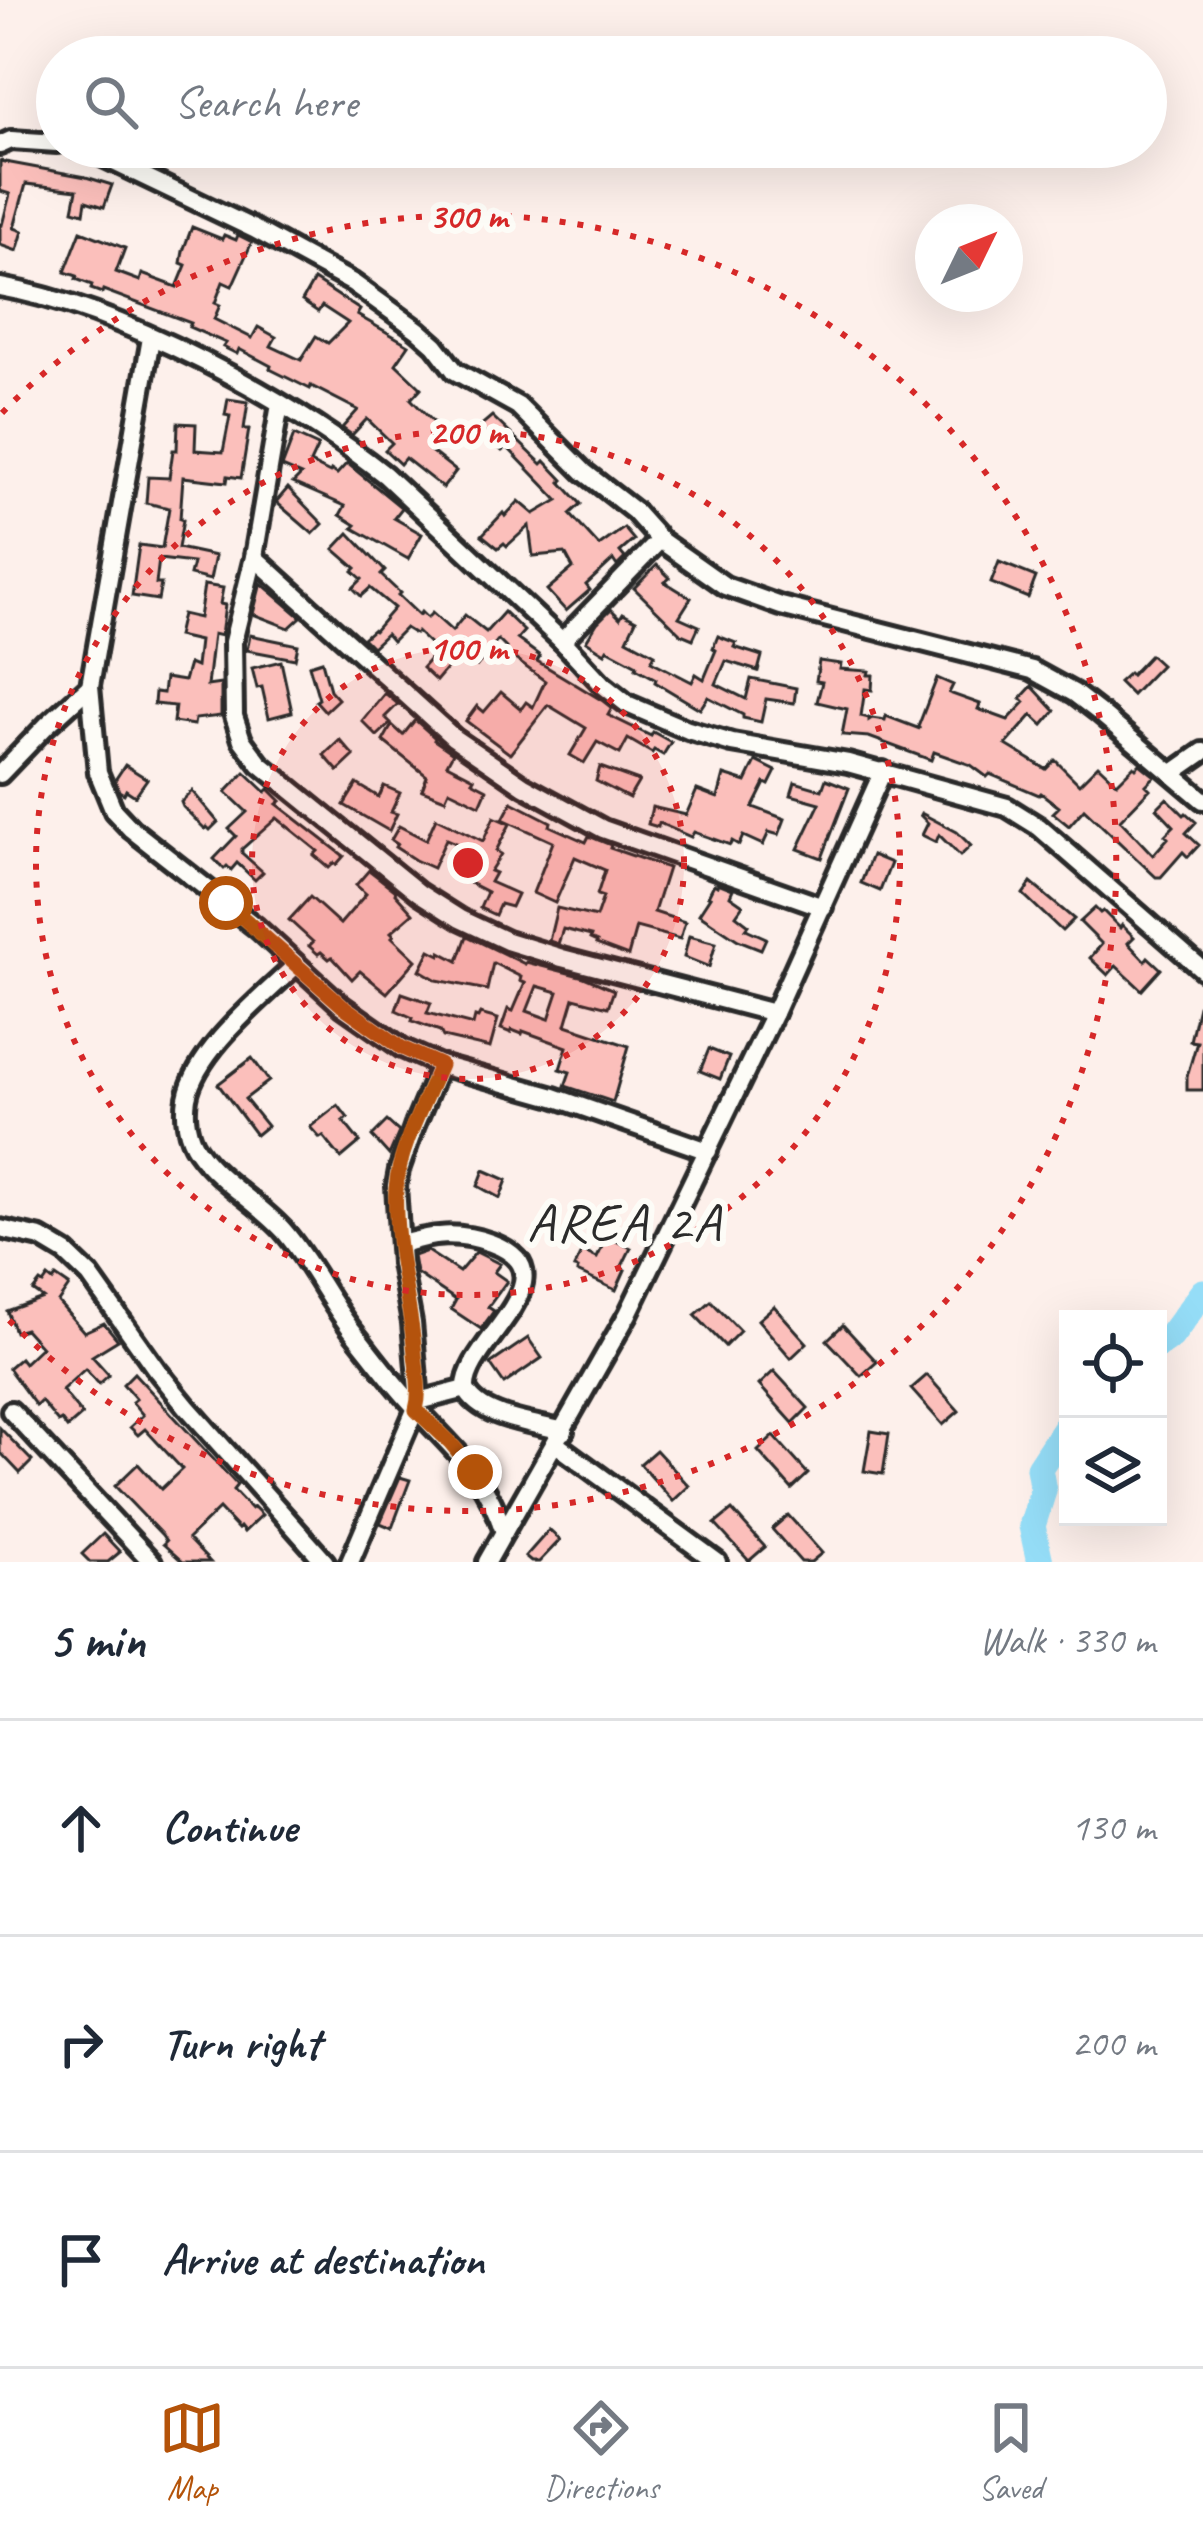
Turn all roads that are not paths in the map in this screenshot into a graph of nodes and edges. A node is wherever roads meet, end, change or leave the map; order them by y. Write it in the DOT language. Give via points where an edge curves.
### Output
graph roads {
  1 [pos="36,142"];
  2 [pos="0,145"];
  3 [pos="126,168"];
  4 [pos="0,286"];
  5 [pos="151,338"];
  6 [pos="280,404"];
  7 [pos="660,540"];
  8 [pos="254,556"];
  9 [pos="562,641"];
  10 [pos="90,686"];
  11 [pos="1203,752"];
  12 [pos="883,771"];
  13 [pos="1173,772"];
  14 [pos="0,774"];
  15 [pos="1203,800"];
  16 [pos="824,908"];
  17 [pos="296,965"];
  18 [pos="1203,970"];
  19 [pos="774,1013"];
  20 [pos="440,1065"];
  21 [pos="709,1151"];
  22 [pos="0,1229"];
  23 [pos="400,1245"];
  24 [pos="466,1388"];
  25 [pos="418,1405"];
  26 [pos="11,1411"];
  27 [pos="560,1438"];
  28 [pos="504,1532"];
  29 [pos="152,1562"];
  30 [pos="325,1562"];
  31 [pos="350,1562"];
  32 [pos="488,1562"];
  33 [pos="717,1562"];
  1 -- 2 [label="street"];
  3 -- 7 [label="street" via="353,283 418,330 455,371 518,406"];
  4 -- 5 [label="street"];
  5 -- 6 [label="street"];
  5 -- 10 [label="street"];
  6 -- 8 [label="street"];
  6 -- 9 [label="street" via="386,475"];
  7 -- 9 [label="street"];
  7 -- 13 [label="street" via="739,592 1032,670"];
  8 -- 16 [label="street" via="454,739 524,786 603,829"];
  8 -- 19 [label="street" via="233,642 234,698 242,740 260,764 460,919 507,941"];
  9 -- 12 [label="street" via="603,686 652,716 732,743"];
  10 -- 14 [label="street"];
  10 -- 17 [label="street" via="98,772 114,811"];
  11 -- 13 [label="street"];
  12 -- 16 [label="street"];
  12 -- 18 [label="street" via="1025,817"];
  13 -- 15 [label="street"];
  16 -- 19 [label="street"];
  17 -- 20 [label="street" via="371,1028"];
  17 -- 25 [label="street" via="206,1060 187,1100 189,1136 284,1232 338,1313"];
  19 -- 21 [label="street"];
  20 -- 21 [label="street"];
  20 -- 23 [label="street" via="399,1170"];
  21 -- 27 [label="street"];
  22 -- 30 [label="street" via="41,1238 91,1276 166,1382"];
  23 -- 24 [label="street" via="454,1234 497,1246 521,1269 520,1294 468,1370"];
  23 -- 25 [label="street"];
  24 -- 25 [label="street"];
  24 -- 27 [label="street" via="477,1405"];
  25 -- 28 [label="street" via="487,1489"];
  25 -- 31 [label="street"];
  26 -- 29 [label="street"];
  27 -- 28 [label="street"];
  27 -- 33 [label="street"];
  28 -- 32 [label="street"];
}
